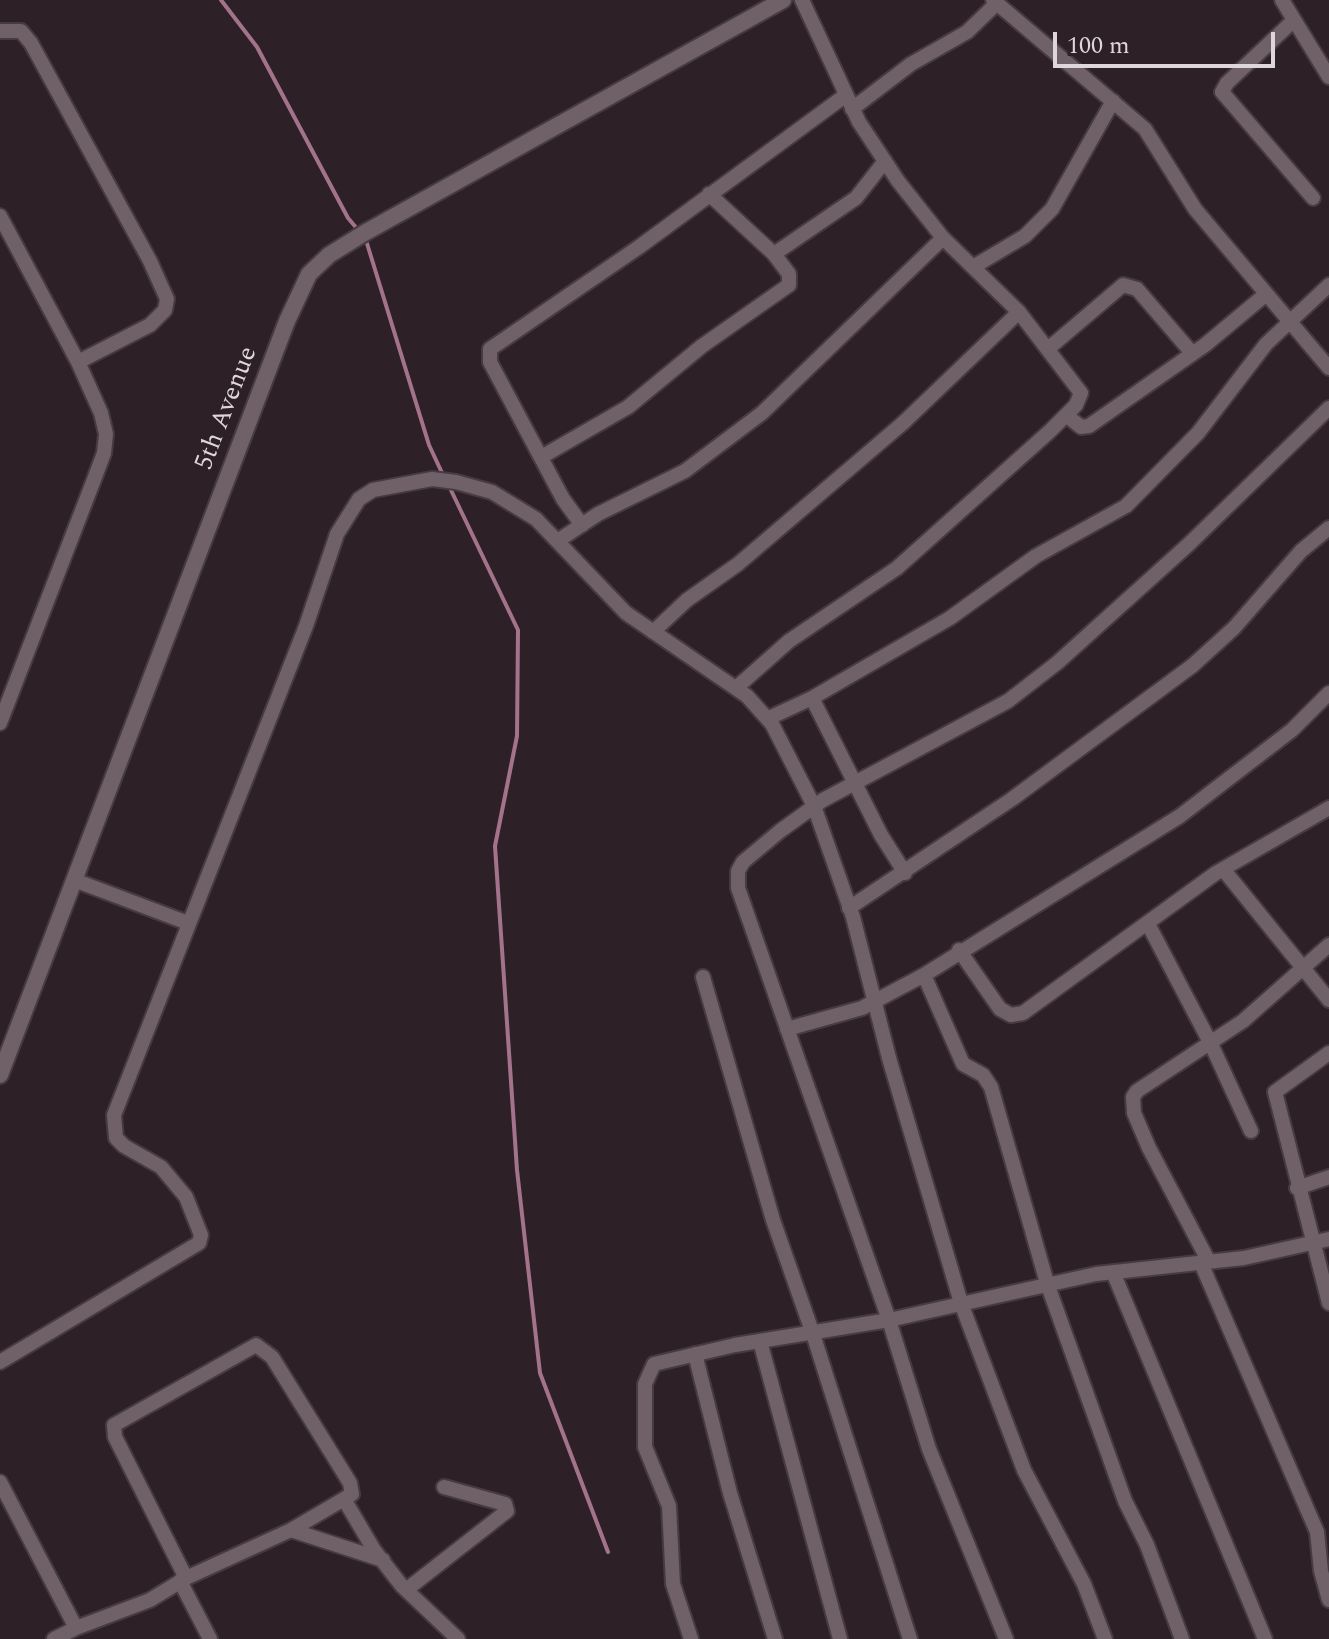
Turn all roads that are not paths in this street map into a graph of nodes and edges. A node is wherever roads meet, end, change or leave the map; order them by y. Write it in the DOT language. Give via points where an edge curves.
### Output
graph roads {
  1 [pos="783,0"];
  2 [pos="802,0"];
  3 [pos="1282,0"];
  4 [pos="995,2"];
  5 [pos="1294,20"];
  6 [pos="0,31"];
  7 [pos="1329,77"];
  8 [pos="1113,101"];
  9 [pos="849,102"];
  10 [pos="885,161"];
  11 [pos="709,194"];
  12 [pos="1313,198"];
  13 [pos="0,216"];
  14 [pos="943,238"];
  15 [pos="774,254"];
  16 [pos="973,267"];
  17 [pos="1329,285"];
  18 [pos="1265,295"];
  19 [pos="1019,312"];
  20 [pos="1287,322"];
  21 [pos="1049,348"];
  22 [pos="1192,353"];
  23 [pos="78,362"];
  24 [pos="1329,368"];
  25 [pos="1329,408"];
  26 [pos="1066,415"];
  27 [pos="543,456"];
  28 [pos="582,525"];
  29 [pos="1329,528"];
  30 [pos="559,540"];
  31 [pos="653,632"];
  32 [pos="736,688"];
  33 [pos="1329,693"];
  34 [pos="812,698"];
  35 [pos="769,718"];
  36 [pos="0,723"];
  37 [pos="855,783"];
  38 [pos="814,806"];
  39 [pos="1329,808"];
  40 [pos="1223,869"];
  41 [pos="905,873"];
  42 [pos="74,880"];
  43 [pos="849,908"];
  44 [pos="188,923"];
  45 [pos="1148,924"];
  46 [pos="1329,945"];
  47 [pos="959,950"];
  48 [pos="1304,970"];
  49 [pos="924,975"];
  50 [pos="703,977"];
  51 [pos="1329,1000"];
  52 [pos="875,1002"];
  53 [pos="787,1029"];
  54 [pos="1211,1044"];
  55 [pos="1329,1053"];
  56 [pos="0,1075"];
  57 [pos="1251,1131"];
  58 [pos="1329,1177"];
  59 [pos="1297,1188"];
  60 [pos="1329,1239"];
  61 [pos="1312,1240"];
  62 [pos="1205,1263"];
  63 [pos="1113,1272"];
  64 [pos="1047,1283"];
  65 [pos="961,1303"];
  66 [pos="1329,1303"];
  67 [pos="889,1320"];
  68 [pos="813,1334"];
  69 [pos="760,1341"];
  70 [pos="695,1354"];
  71 [pos="0,1362"];
  72 [pos="0,1482"];
  73 [pos="444,1487"];
  74 [pos="344,1499"];
  75 [pos="291,1530"];
  76 [pos="1325,1558"];
  77 [pos="383,1560"];
  78 [pos="183,1579"];
  79 [pos="406,1590"];
  80 [pos="1329,1600"];
  81 [pos="76,1628"];
  82 [pos="54,1639"];
  83 [pos="210,1639"];
  84 [pos="458,1639"];
  85 [pos="691,1639"];
  86 [pos="775,1639"];
  87 [pos="840,1639"];
  88 [pos="910,1639"];
  89 [pos="1006,1639"];
  90 [pos="1105,1639"];
  91 [pos="1182,1639"];
  92 [pos="1265,1639"];
  1 -- 42 [label="street, 5th Avenue" via="396,215 329,255 309,274"];
  2 -- 9 [label="street"];
  3 -- 5 [label="street"];
  4 -- 8 [label="street"];
  4 -- 9 [label="street" via="967,32"];
  5 -- 7 [label="street"];
  5 -- 12 [label="street" via="1222,92"];
  6 -- 23 [label="street" via="21,31 31,43 167,299 165,310 150,325"];
  8 -- 16 [label="street" via="1052,209 1025,236"];
  8 -- 18 [label="street" via="1145,129 1195,209"];
  9 -- 10 [label="street"];
  9 -- 11 [label="street"];
  10 -- 14 [label="street"];
  10 -- 15 [label="street" via="856,198"];
  11 -- 15 [label="street"];
  11 -- 27 [label="street" via="490,349 490,362"];
  13 -- 23 [label="street"];
  14 -- 16 [label="street"];
  14 -- 28 [label="street" via="762,413 685,471"];
  15 -- 27 [label="street" via="789,274 785,290 702,346 628,407"];
  16 -- 19 [label="street"];
  17 -- 20 [label="street"];
  18 -- 20 [label="street"];
  18 -- 22 [label="street"];
  19 -- 21 [label="street"];
  19 -- 31 [label="street" via="903,423"];
  20 -- 24 [label="street"];
  20 -- 34 [label="street" via="1198,433 1126,506 1036,556 950,618"];
  21 -- 22 [label="street" via="1123,285 1137,289"];
  21 -- 26 [label="street" via="1081,393"];
  22 -- 26 [label="street" via="1089,426 1081,427"];
  23 -- 36 [label="street" via="101,413 106,445"];
  25 -- 37 [label="street" via="1181,552 1035,681 980,717"];
  26 -- 32 [label="street" via="897,568 789,641"];
  27 -- 28 [label="street"];
  28 -- 30 [label="street"];
  29 -- 41 [label="street" via="1192,666"];
  30 -- 31 [label="street" via="604,592"];
  30 -- 44 [label="street" via="513,503 456,482 402,482 363,495 337,534"];
  31 -- 32 [label="street"];
  32 -- 35 [label="street"];
  33 -- 47 [label="street" via="1292,730 1180,816"];
  34 -- 35 [label="street"];
  34 -- 37 [label="street"];
  35 -- 38 [label="street"];
  37 -- 38 [label="street"];
  37 -- 41 [label="street"];
  38 -- 43 [label="street"];
  38 -- 53 [label="street" via="743,862 737,879"];
  39 -- 40 [label="street"];
  40 -- 45 [label="street"];
  40 -- 48 [label="street"];
  41 -- 43 [label="street"];
  42 -- 44 [label="street"];
  42 -- 56 [label="street, 5th Avenue"];
  43 -- 52 [label="street"];
  44 -- 71 [label="street" via="114,1126 124,1146 176,1182 201,1239"];
  45 -- 47 [label="street" via="1018,1014 1000,1009"];
  45 -- 54 [label="street"];
  46 -- 48 [label="street"];
  47 -- 49 [label="street"];
  48 -- 51 [label="street"];
  48 -- 54 [label="street"];
  49 -- 52 [label="street"];
  49 -- 64 [label="street" via="963,1064 983,1075 991,1087"];
  50 -- 68 [label="street" via="773,1220"];
  52 -- 53 [label="street"];
  52 -- 65 [label="street"];
  53 -- 67 [label="street"];
  54 -- 57 [label="street"];
  54 -- 62 [label="street" via="1137,1091 1133,1106"];
  55 -- 59 [label="street" via="1275,1092"];
  58 -- 59 [label="street"];
  59 -- 61 [label="street"];
  60 -- 61 [label="street"];
  61 -- 62 [label="street"];
  61 -- 66 [label="street"];
  62 -- 63 [label="street"];
  62 -- 76 [label="street"];
  63 -- 64 [label="street"];
  63 -- 92 [label="street"];
  64 -- 65 [label="street"];
  64 -- 91 [label="street" via="1125,1501"];
  65 -- 67 [label="street"];
  65 -- 90 [label="street" via="1024,1470 1084,1584"];
  67 -- 68 [label="street"];
  67 -- 89 [label="street" via="947,1501"];
  68 -- 69 [label="street"];
  68 -- 88 [label="street"];
  69 -- 70 [label="street"];
  69 -- 87 [label="street"];
  70 -- 85 [label="street" via="651,1367 643,1404 645,1447 669,1506 673,1584"];
  70 -- 86 [label="street"];
  72 -- 81 [label="street"];
  73 -- 79 [label="street" via="505,1504 507,1511"];
  74 -- 75 [label="street"];
  74 -- 77 [label="street"];
  74 -- 78 [label="street" via="352,1494 350,1483 272,1357 256,1345 114,1425"];
  75 -- 77 [label="street"];
  75 -- 78 [label="street"];
  76 -- 80 [label="street"];
  77 -- 79 [label="street"];
  78 -- 81 [label="street" via="150,1600"];
  78 -- 83 [label="street"];
  79 -- 84 [label="street"];
  81 -- 82 [label="street"];
}
